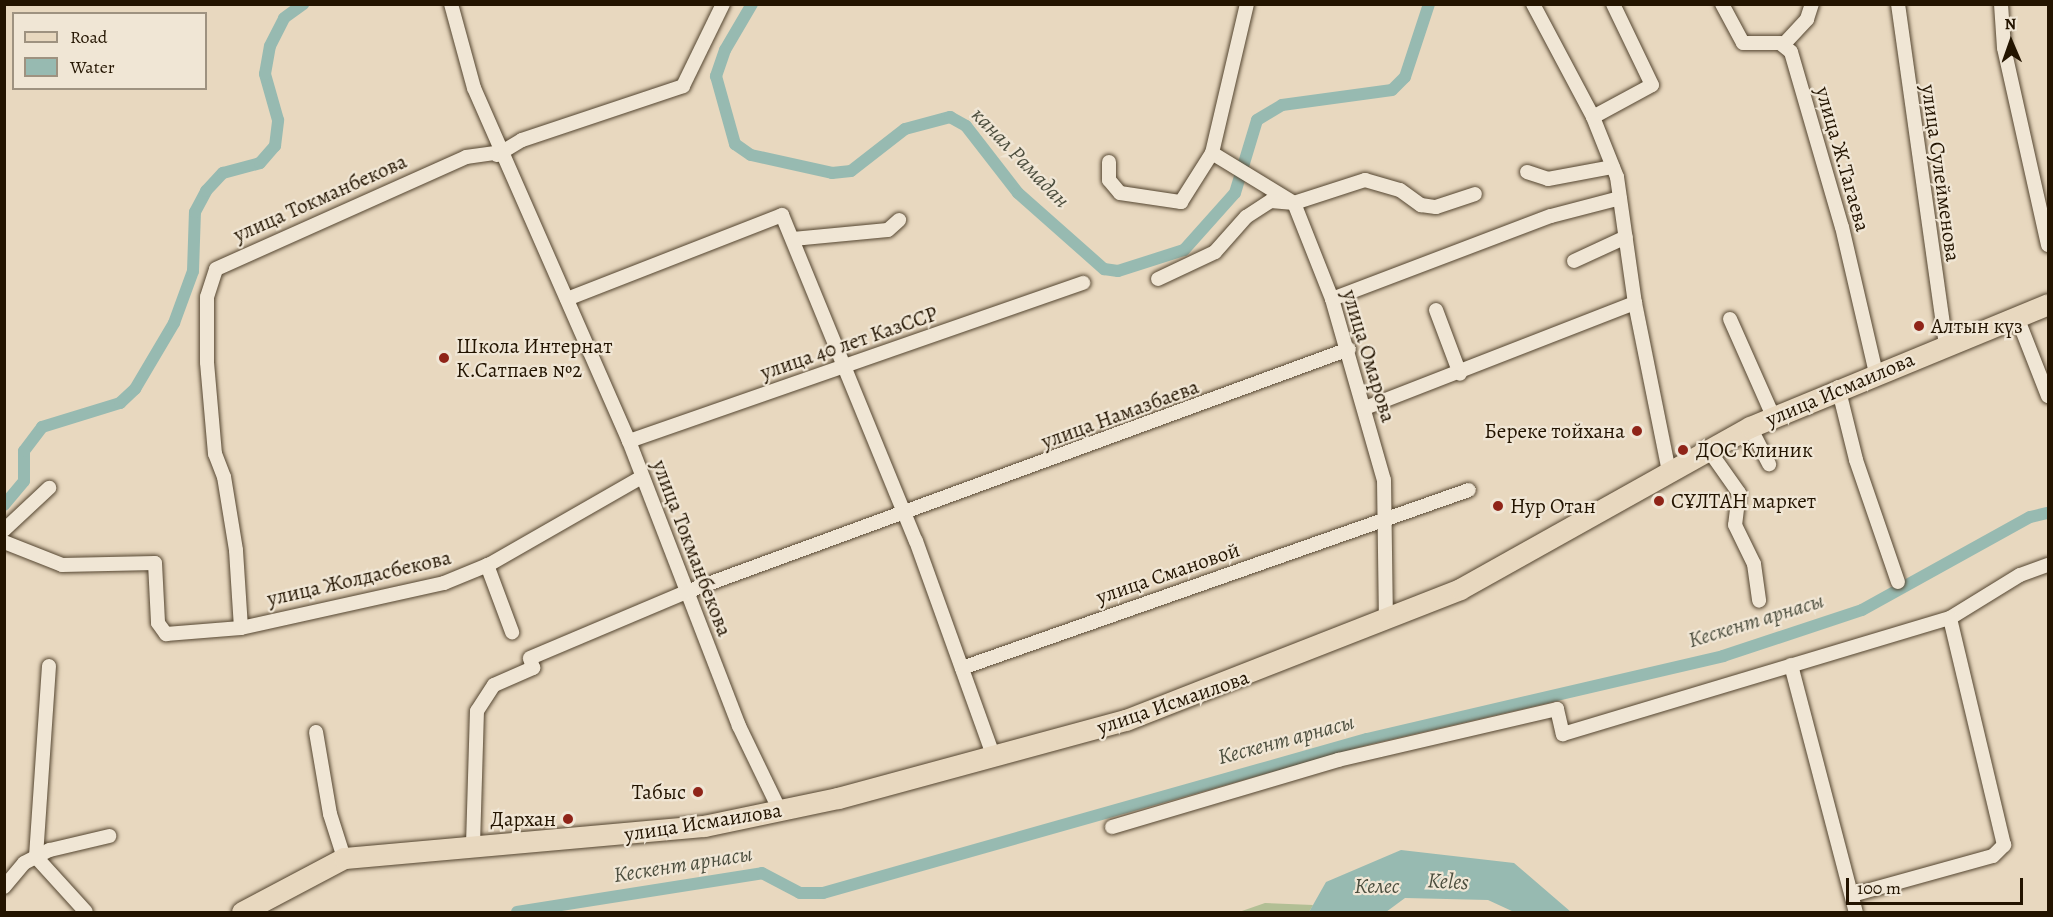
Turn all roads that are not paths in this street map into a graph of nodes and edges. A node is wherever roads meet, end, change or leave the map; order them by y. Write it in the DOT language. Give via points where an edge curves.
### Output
graph roads {
  1 [pos="451,4"];
  2 [pos="723,4"];
  3 [pos="1247,4"];
  4 [pos="1533,4"];
  5 [pos="1613,4"];
  6 [pos="1722,4"];
  7 [pos="1812,4"];
  8 [pos="1898,4"];
  9 [pos="2001,4"];
  10 [pos="1784,44"];
  11 [pos="1593,117"];
  12 [pos="1212,153"];
  13 [pos="498,155"];
  14 [pos="1109,162"];
  15 [pos="1613,167"];
  16 [pos="1527,172"];
  17 [pos="1475,194"];
  18 [pos="1620,198"];
  19 [pos="1294,203"];
  20 [pos="898,220"];
  21 [pos="1626,237"];
  22 [pos="793,239"];
  23 [pos="2049,245"];
  24 [pos="1574,261"];
  25 [pos="1158,279"];
  26 [pos="1083,283"];
  27 [pos="207,297"];
  28 [pos="567,299"];
  29 [pos="1332,300"];
  30 [pos="1635,303"];
  31 [pos="2049,304"];
  32 [pos="1436,310"];
  33 [pos="2017,317"];
  34 [pos="1730,319"];
  35 [pos="1946,346"];
  36 [pos="1348,350"];
  37 [pos="844,368"];
  38 [pos="1876,373"];
  39 [pos="1460,374"];
  40 [pos="1838,387"];
  41 [pos="2049,396"];
  42 [pos="1365,408"];
  43 [pos="1773,416"];
  44 [pos="1750,427"];
  45 [pos="629,441"];
  46 [pos="1708,449"];
  47 [pos="1769,464"];
  48 [pos="1669,471"];
  49 [pos="642,477"];
  50 [pos="50,488"];
  51 [pos="1469,490"];
  52 [pos="906,516"];
  53 [pos="1388,519"];
  54 [pos="4,530"];
  55 [pos="4,543"];
  56 [pos="487,565"];
  57 [pos="2049,565"];
  58 [pos="1898,582"];
  59 [pos="686,592"];
  60 [pos="1759,601"];
  61 [pos="1950,618"];
  62 [pos="1386,622"];
  63 [pos="241,628"];
  64 [pos="512,632"];
  65 [pos="1791,665"];
  66 [pos="50,666"];
  67 [pos="962,668"];
  68 [pos="316,732"];
  69 [pos="994,758"];
  70 [pos="780,810"];
  71 [pos="1112,827"];
  72 [pos="109,836"];
  73 [pos="473,845"];
  74 [pos="36,857"];
  75 [pos="344,858"];
  76 [pos="4,886"];
  77 [pos="1852,895"];
  78 [pos="86,912"];
  79 [pos="242,912"];
  80 [pos="1856,912"];
  1 -- 13 [label="street, улица Токманбекова" via="474,88"];
  2 -- 13 [label="street, улица Токманбекова" via="683,86 522,140"];
  3 -- 12 [label="street"];
  4 -- 11 [label="street"];
  5 -- 11 [label="street" via="1652,86"];
  6 -- 10 [label="street" via="1743,44"];
  7 -- 10 [label="street" via="1807,19"];
  8 -- 35 [label="street, улица Сулейменова"];
  9 -- 23 [label="street" via="2004,48"];
  10 -- 38 [label="street, улица Ж.Тагаева" via="1791,52 1842,227"];
  11 -- 15 [label="street"];
  12 -- 14 [label="street" via="1181,202 1120,193 1109,180"];
  12 -- 19 [label="street" via="1250,172"];
  13 -- 27 [label="street, улица Токманбекова" via="491,150 466,157 244,253 216,269"];
  13 -- 28 [label="street, улица Токманбекова"];
  15 -- 16 [label="street" via="1548,179"];
  15 -- 18 [label="street"];
  17 -- 19 [label="street" via="1436,207 1421,205 1400,190 1365,180"];
  18 -- 21 [label="street"];
  18 -- 29 [label="street" via="1541,219"];
  19 -- 25 [label="street" via="1261,204 1215,252"];
  19 -- 29 [label="street, улица Омарова"];
  20 -- 22 [label="street" via="888,230"];
  21 -- 24 [label="street"];
  21 -- 30 [label="street"];
  22 -- 28 [label="street" via="782,215"];
  22 -- 37 [label="street"];
  26 -- 37 [label="street, улица 40 лет КазССР"];
  27 -- 63 [label="street, улица Жолдасбекова" via="214,454 231,507"];
  28 -- 45 [label="street, улица Токманбекова"];
  29 -- 36 [label="street, улица Омарова"];
  30 -- 39 [label="street"];
  30 -- 48 [label="street"];
  31 -- 33 [label="main road, улица Исмаилова"];
  32 -- 39 [label="street"];
  33 -- 35 [label="main road, улица Исмаилова"];
  33 -- 41 [label="street"];
  34 -- 43 [label="street"];
  35 -- 38 [label="main road, улица Исмаилова"];
  36 -- 42 [label="street, улица Омарова"];
  36 -- 52 [label="street, улица Намазбаева"];
  37 -- 45 [label="street, улица 40 лет КазССР"];
  37 -- 52 [label="street"];
  38 -- 40 [label="main road, улица Исмаилова"];
  39 -- 42 [label="street"];
  40 -- 43 [label="main road, улица Исмаилова"];
  40 -- 58 [label="street" via="1856,460"];
  42 -- 53 [label="street, улица Омарова" via="1384,480"];
  43 -- 44 [label="main road, улица Исмаилова"];
  44 -- 46 [label="main road, улица Исмаилова"];
  44 -- 47 [label="street"];
  45 -- 49 [label="street, улица Токманбекова"];
  46 -- 48 [label="main road, улица Исмаилова"];
  46 -- 60 [label="street" via="1739,494 1734,525 1754,564"];
  48 -- 62 [label="main road, улица Исмаилова" via="1460,589"];
  49 -- 56 [label="street, улица Жолдасбекова"];
  49 -- 59 [label="street, улица Токманбекова"];
  50 -- 54 [label="street"];
  51 -- 53 [label="street, улица Смановой"];
  52 -- 59 [label="street, улица Намазбаева"];
  52 -- 67 [label="street"];
  53 -- 62 [label="street, улица Омарова"];
  53 -- 67 [label="street, улица Смановой"];
  55 -- 63 [label="street, улица Жолдасбекова" via="62,565 155,563 158,623 166,634"];
  56 -- 63 [label="street, улица Жолдасбекова" via="444,583"];
  56 -- 64 [label="street"];
  57 -- 61 [label="street" via="2020,575"];
  59 -- 70 [label="street, улица Токманбекова" via="739,726"];
  59 -- 73 [label="street, улица Намазбаева" via="530,658 533,668 494,685 477,711"];
  61 -- 65 [label="street"];
  61 -- 77 [label="street" via="2004,845 1993,856"];
  62 -- 69 [label="main road, улица Исмаилова" via="1126,720"];
  65 -- 71 [label="street" via="1563,734 1557,709 1338,760"];
  65 -- 77 [label="street"];
  66 -- 74 [label="street"];
  67 -- 69 [label="street"];
  68 -- 75 [label="street" via="330,814"];
  69 -- 70 [label="main road, улица Исмаилова"];
  70 -- 73 [label="main road, улица Исмаилова" via="638,835"];
  72 -- 74 [label="street"];
  73 -- 75 [label="main road, улица Исмаилова"];
  74 -- 76 [label="street"];
  74 -- 78 [label="street"];
  75 -- 79 [label="main road, улица Исмаилова"];
  77 -- 80 [label="street"];
}
